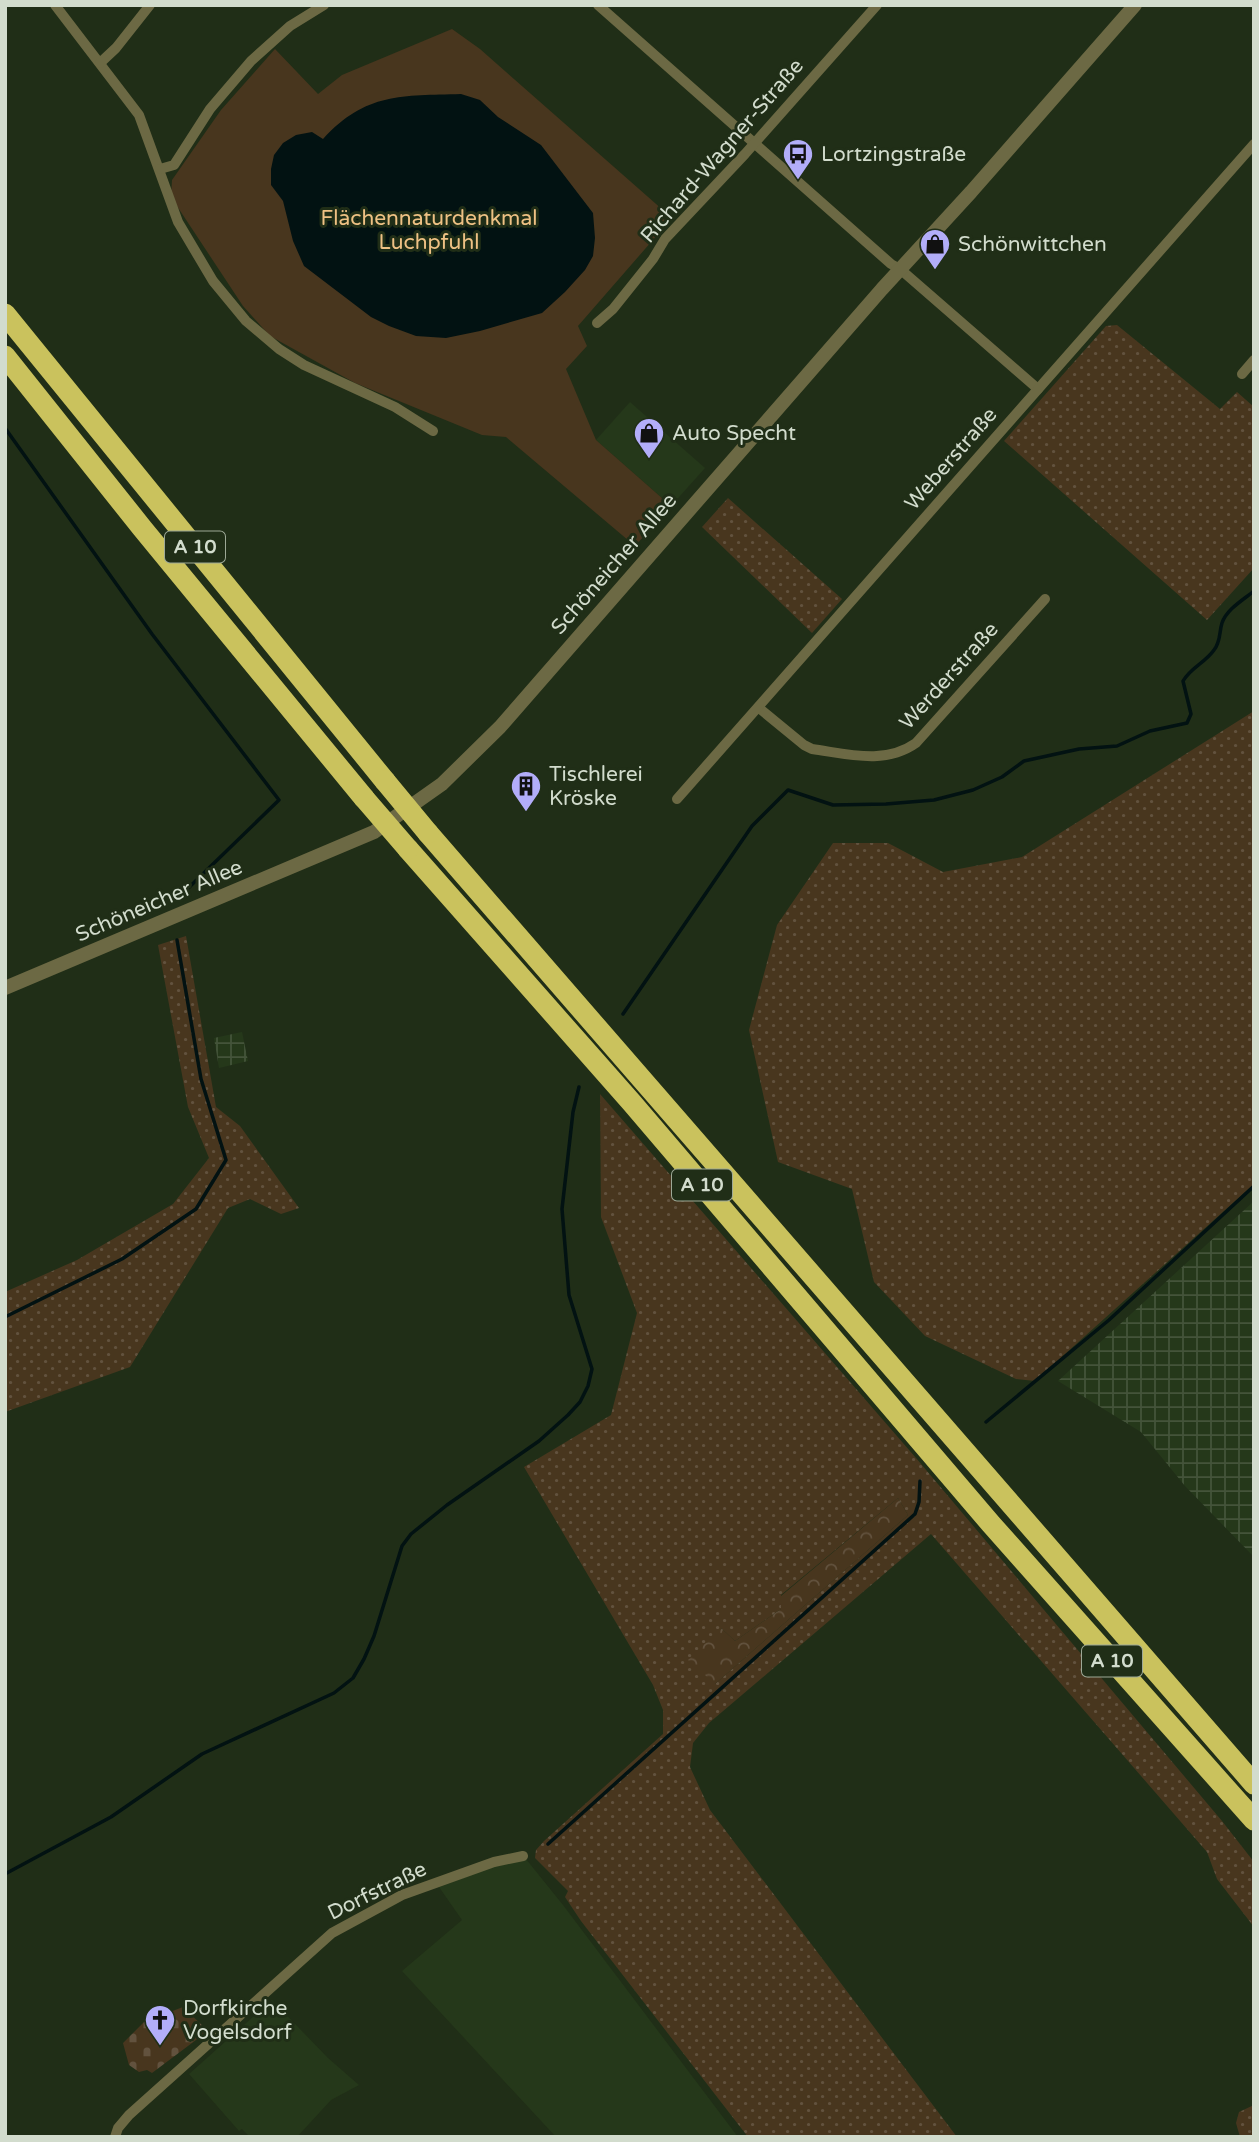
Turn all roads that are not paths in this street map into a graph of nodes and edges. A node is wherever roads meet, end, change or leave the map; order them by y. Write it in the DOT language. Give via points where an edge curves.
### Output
graph roads {
  1 [pos="55,5"];
  2 [pos="150,5"];
  3 [pos="324,5"];
  4 [pos="877,5"];
  5 [pos="1135,5"];
  6 [pos="603,7"];
  7 [pos="100,63"];
  8 [pos="754,142"];
  9 [pos="1254,144"];
  10 [pos="160,169"];
  11 [pos="900,269"];
  12 [pos="5,314"];
  13 [pos="597,323"];
  14 [pos="5,356"];
  15 [pos="1254,360"];
  16 [pos="1242,374"];
  17 [pos="1038,389"];
  18 [pos="433,431"];
  19 [pos="1045,599"];
  20 [pos="759,708"];
  21 [pos="677,799"];
  22 [pos="5,988"];
  23 [pos="1252,1782"];
  24 [pos="1234,1797"];
  25 [pos="1254,1820"];
  26 [pos="1254,1830"];
  27 [pos="523,1856"];
  28 [pos="115,2137"];
  1 -- 7 [label="street"];
  2 -- 7 [label="street"];
  3 -- 10 [label="street" via="290,26 251,61 210,108 174,165"];
  4 -- 8 [label="street, Richard-Wagner-Straße"];
  5 -- 11 [label="street, Schöneicher Allee"];
  6 -- 8 [label="street"];
  7 -- 10 [label="street" via="139,116"];
  8 -- 11 [label="street"];
  8 -- 13 [label="street, Richard-Wagner-Straße" via="665,239 613,309"];
  9 -- 17 [label="street, Weberstraße"];
  10 -- 18 [label="street" via="178,222 195,254 262,336 304,365 395,407"];
  11 -- 17 [label="street"];
  11 -- 22 [label="street, Schöneicher Allee" via="499,727 442,784 361,838"];
  12 -- 23 [label="highway, A 10, bridge" via="428,833"];
  14 -- 24 [label="highway, A 10, bridge" via="364,798 991,1524"];
  15 -- 16 [label="street"];
  17 -- 20 [label="street, Weberstraße"];
  19 -- 20 [label="street, Werderstraße" via="904,751 877,757 812,750"];
  20 -- 21 [label="street, Weberstraße"];
  24 -- 25 [label="highway, A 10"];
  24 -- 26 [label="highway"];
  27 -- 28 [label="street, Dorfstraße" via="402,1895 331,1933 129,2116"];
}
